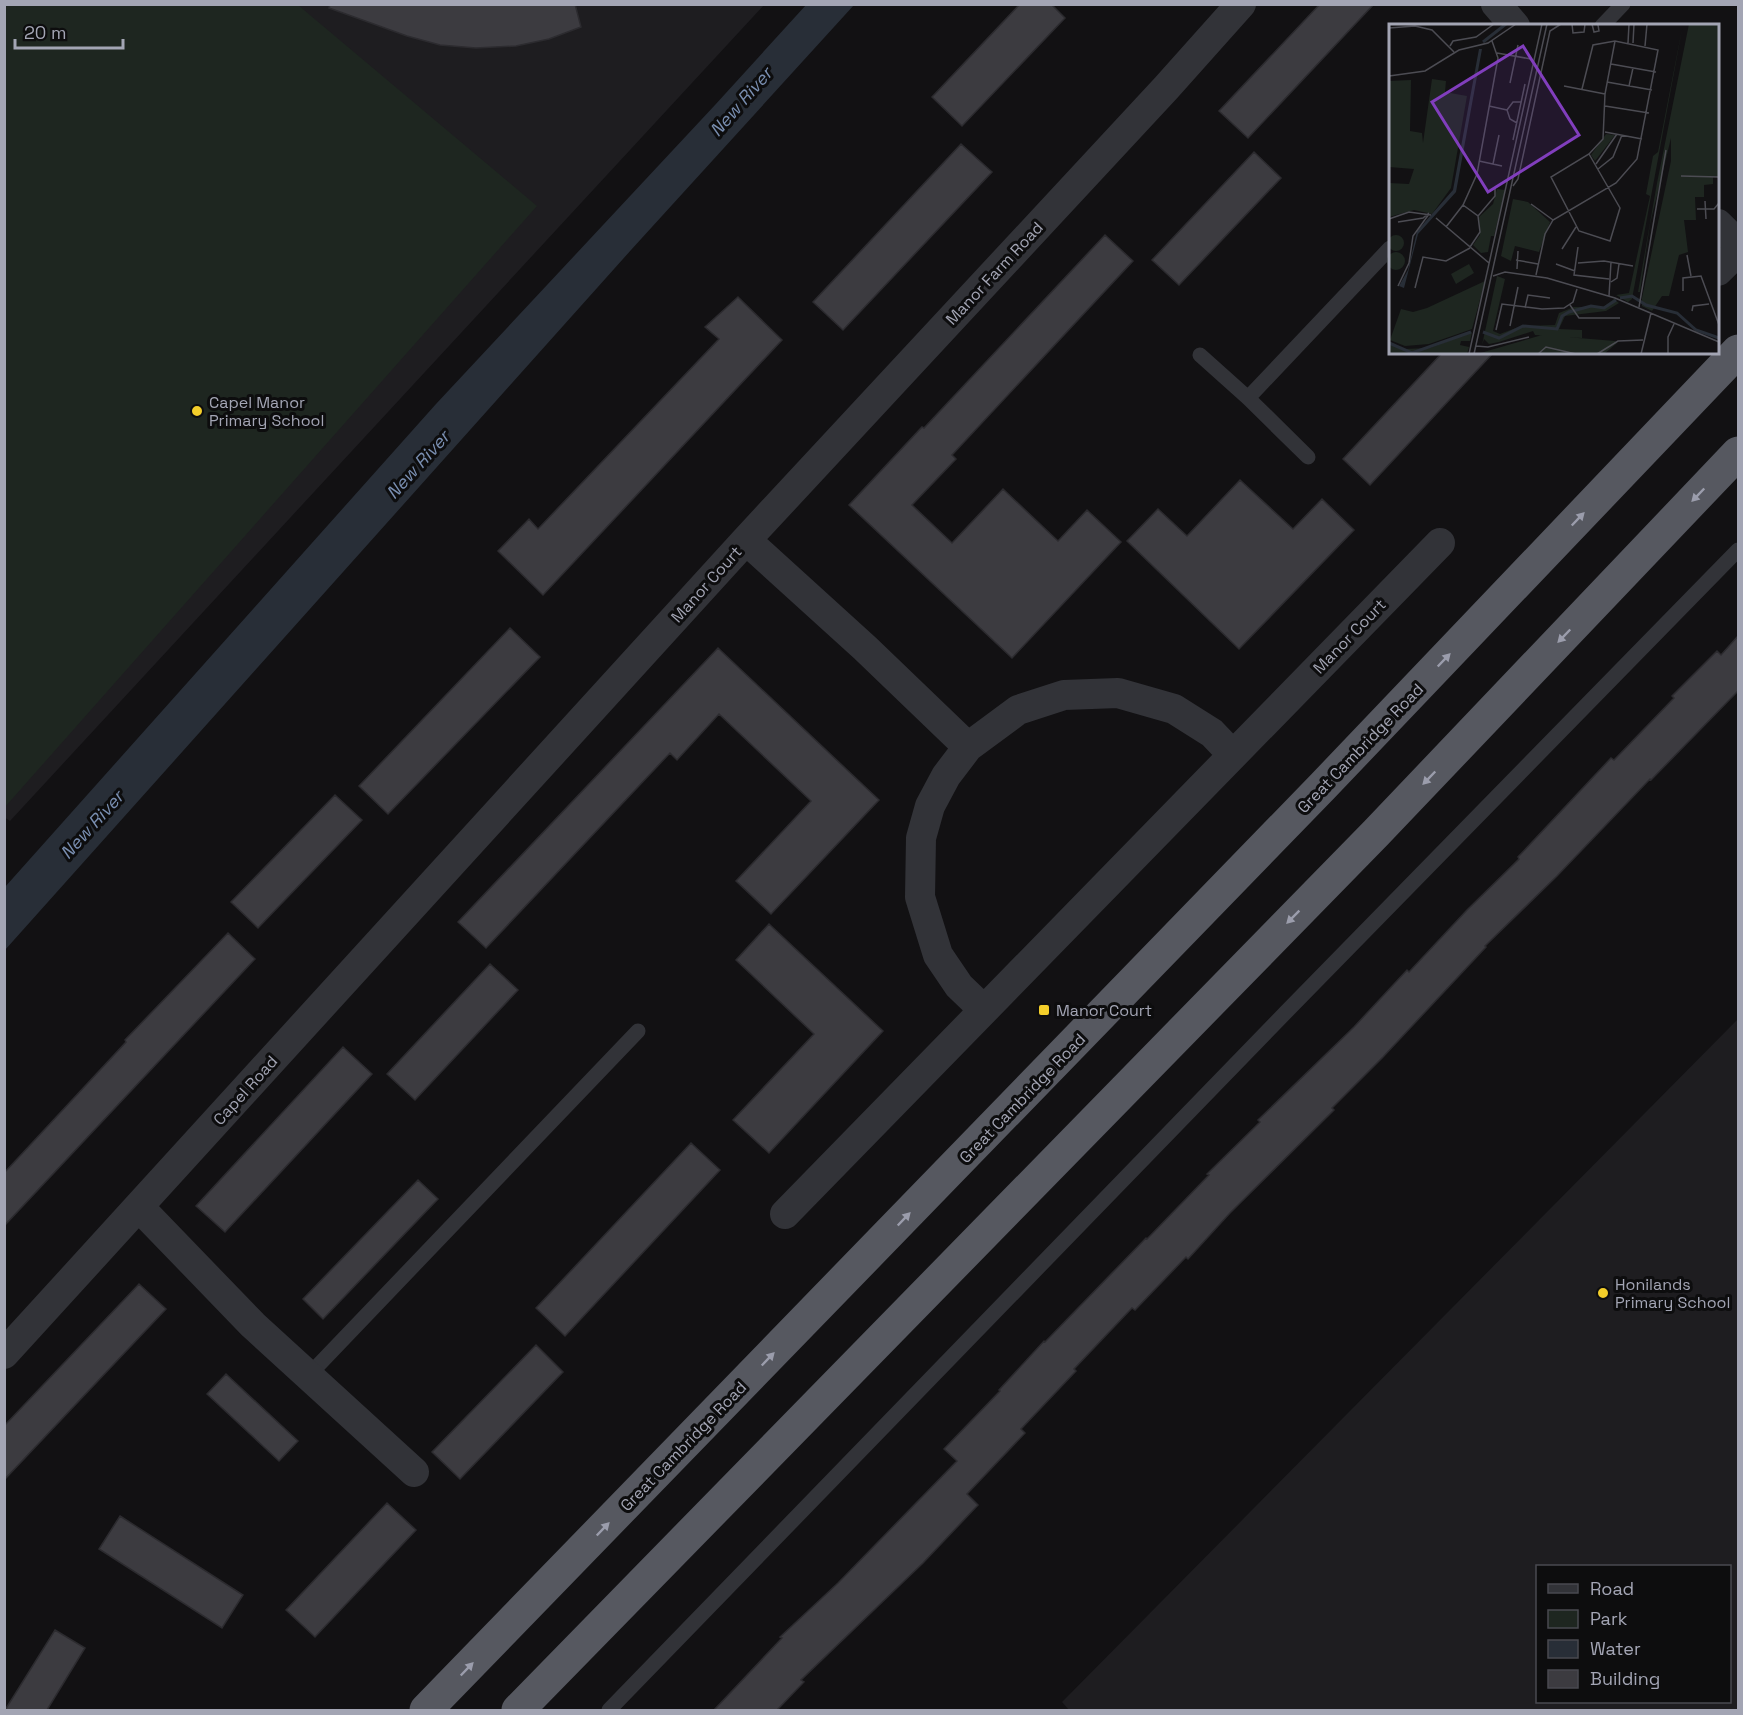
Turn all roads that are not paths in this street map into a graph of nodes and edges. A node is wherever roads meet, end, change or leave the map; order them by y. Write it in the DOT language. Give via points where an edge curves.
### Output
graph roads {
  1 [pos="1241,4"];
  2 [pos="1496,4"];
  3 [pos="1623,4"];
  4 [pos="1513,24"];
  5 [pos="1604,24"];
  6 [pos="1719,225"];
  7 [pos="1738,244"];
  8 [pos="1389,249"];
  9 [pos="1738,251"];
  10 [pos="1719,270"];
  11 [pos="1738,351"];
  12 [pos="1200,355"];
  13 [pos="1248,398"];
  14 [pos="1738,453"];
  15 [pos="1308,457"];
  16 [pos="746,540"];
  17 [pos="1440,543"];
  18 [pos="1738,550"];
  19 [pos="968,747"];
  20 [pos="1233,755"];
  21 [pos="485,826"];
  22 [pos="984,1010"];
  23 [pos="638,1031"];
  24 [pos="139,1207"];
  25 [pos="785,1214"];
  26 [pos="4,1354"];
  27 [pos="308,1376"];
  28 [pos="414,1472"];
  29 [pos="426,1710"];
  30 [pos="518,1710"];
  31 [pos="609,1710"];
  1 -- 16 [label="street, Manor Farm Road"];
  2 -- 4 [label="street"];
  3 -- 5 [label="lane"];
  6 -- 7 [label="street"];
  8 -- 13 [label="lane"];
  9 -- 10 [label="street"];
  29 -- 11 [label="highway, Great Cambridge Road, one-way" via="1258,854"];
  12 -- 13 [label="lane"];
  13 -- 15 [label="lane"];
  14 -- 30 [label="highway, one-way" via="1376,833"];
  16 -- 19 [label="street, Manor Court"];
  16 -- 21 [label="street, Manor Court"];
  17 -- 20 [label="street, Manor Court"];
  18 -- 31 [label="lane"];
  19 -- 20 [label="street" via="1018,710 1064,695 1118,693 1174,709 1212,733"];
  19 -- 22 [label="street" via="930,806 921,838 920,897 938,955 960,986"];
  20 -- 22 [label="street, Manor Court"];
  21 -- 24 [label="street, Capel Road"];
  22 -- 25 [label="street, Manor Court"];
  23 -- 27 [label="lane"];
  24 -- 26 [label="street, Capel Road"];
  24 -- 27 [label="street"];
  27 -- 28 [label="street"];
}
